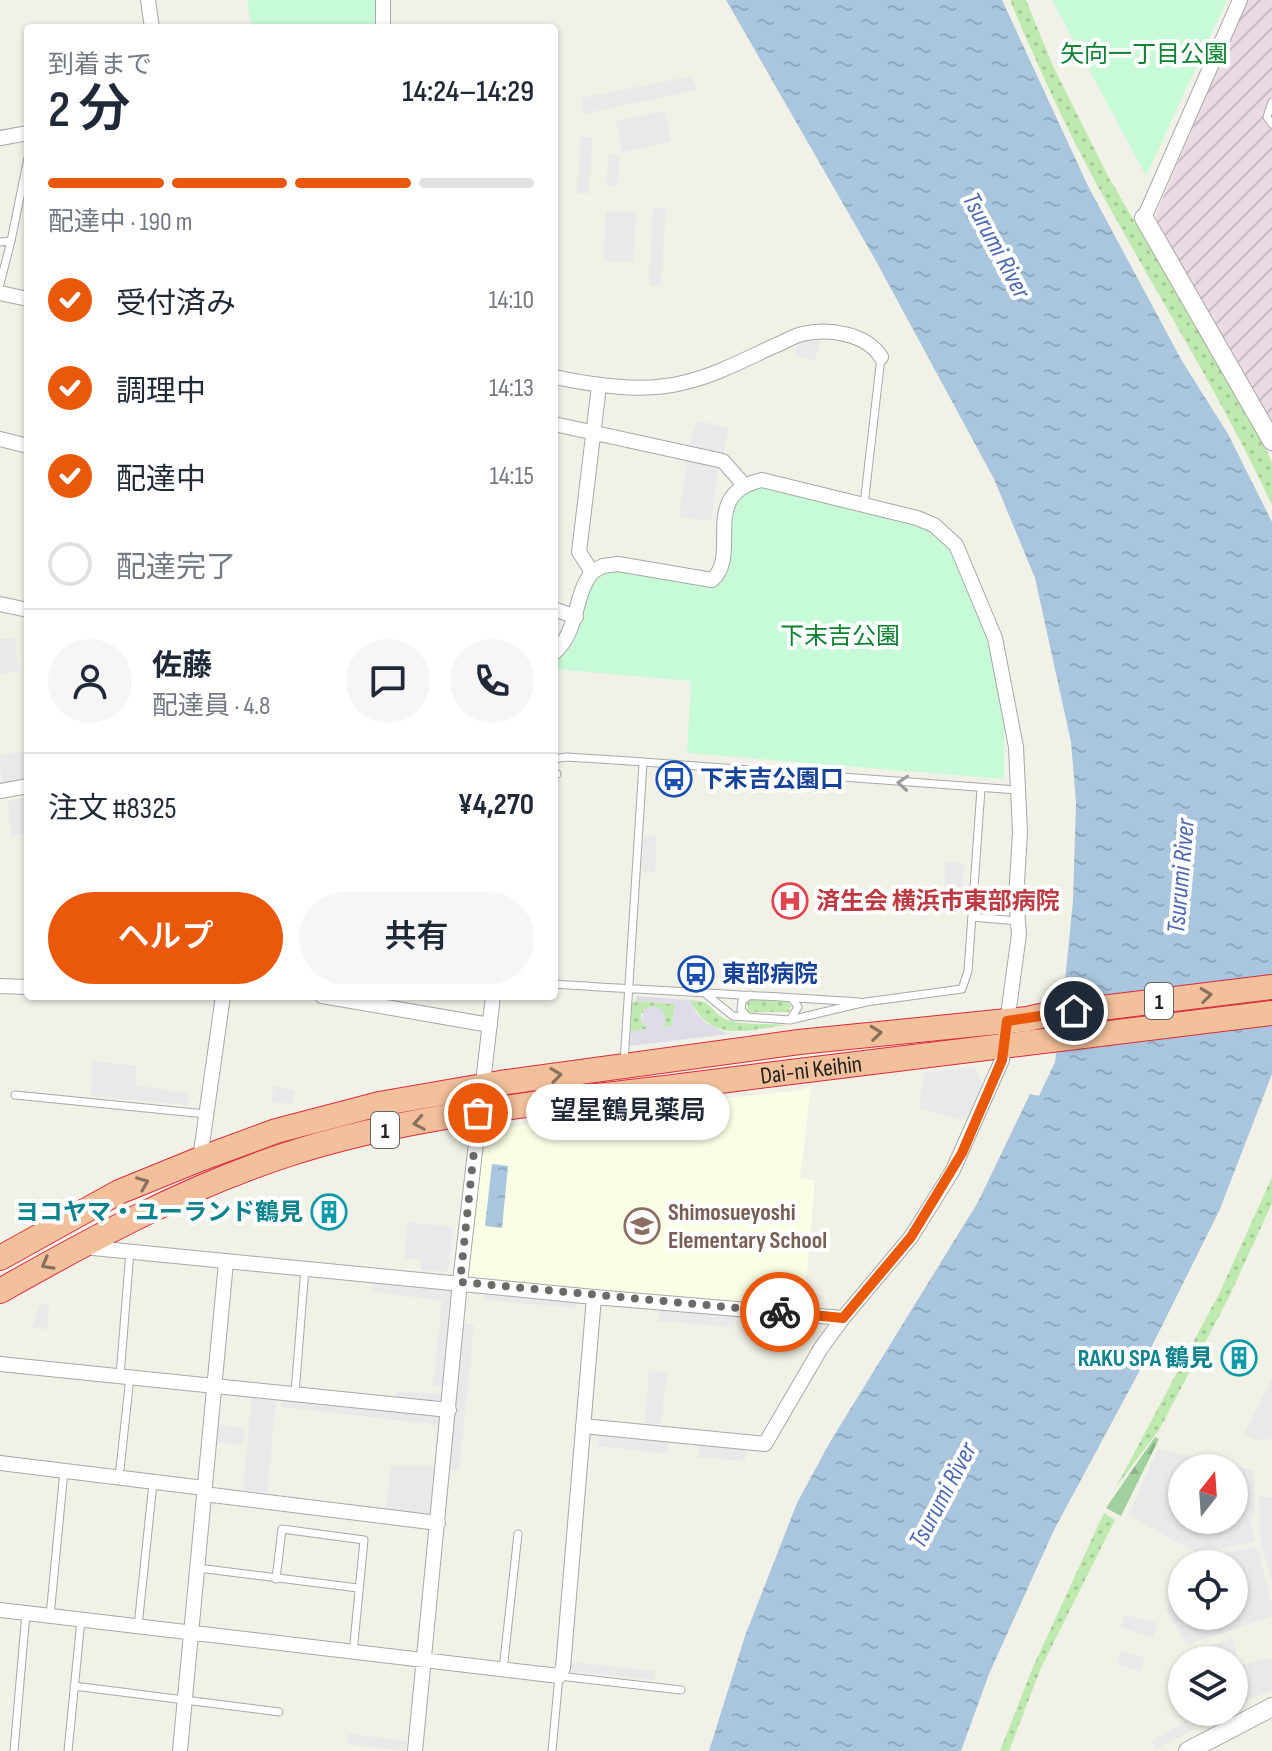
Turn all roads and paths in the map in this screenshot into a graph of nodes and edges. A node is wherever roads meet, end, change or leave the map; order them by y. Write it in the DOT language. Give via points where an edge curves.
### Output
graph roads {
  1 [pos="148,0"];
  2 [pos="383,0"];
  3 [pos="1240,0"];
  4 [pos="151,24"];
  5 [pos="383,24"];
  6 [pos="1272,102"];
  7 [pos="1272,124"];
  8 [pos="24,134"];
  9 [pos="0,138"];
  10 [pos="24,182"];
  11 [pos="1144,218"];
  12 [pos="11,241"];
  13 [pos="0,242"];
  14 [pos="0,284"];
  15 [pos="0,293"];
  16 [pos="24,298"];
  17 [pos="881,357"];
  18 [pos="558,378"];
  19 [pos="599,386"];
  20 [pos="558,425"];
  21 [pos="592,433"];
  22 [pos="0,439"];
  23 [pos="1272,441"];
  24 [pos="24,445"];
  25 [pos="745,486"];
  26 [pos="864,505"];
  27 [pos="592,572"];
  28 [pos="0,604"];
  29 [pos="24,609"];
  30 [pos="558,610"];
  31 [pos="576,617"];
  32 [pos="558,648"];
  33 [pos="558,758"];
  34 [pos="643,763"];
  35 [pos="24,787"];
  36 [pos="981,789"];
  37 [pos="1019,790"];
  38 [pos="0,791"];
  39 [pos="963,877"];
  40 [pos="975,878"];
  41 [pos="972,917"];
  42 [pos="1018,921"];
  43 [pos="558,984"];
  44 [pos="0,986"];
  45 [pos="24,987"];
  46 [pos="1272,987"];
  47 [pos="627,989"];
  48 [pos="752,994"];
  49 [pos="707,995"];
  50 [pos="790,997"];
  51 [pos="222,1000"];
  52 [pos="345,1000"];
  53 [pos="493,1000"];
  54 [pos="866,1002"];
  55 [pos="1272,1013"];
  56 [pos="748,1017"];
  57 [pos="790,1020"];
  58 [pos="490,1025"];
  59 [pos="1006,1032"];
  60 [pos="624,1065"];
  61 [pos="482,1086"];
  62 [pos="15,1095"];
  63 [pos="478,1113"];
  64 [pos="208,1114"];
  65 [pos="200,1159"];
  66 [pos="79,1246"];
  67 [pos="130,1251"];
  68 [pos="0,1258"];
  69 [pos="226,1262"];
  70 [pos="305,1268"];
  71 [pos="460,1282"];
  72 [pos="0,1291"];
  73 [pos="594,1297"];
  74 [pos="843,1318"];
  75 [pos="0,1364"];
  76 [pos="125,1377"];
  77 [pos="214,1386"];
  78 [pos="295,1394"];
  79 [pos="449,1410"];
  80 [pos="583,1426"];
  81 [pos="0,1463"];
  82 [pos="64,1471"];
  83 [pos="119,1478"];
  84 [pos="153,1483"];
  85 [pos="204,1491"];
  86 [pos="438,1523"];
  87 [pos="518,1534"];
  88 [pos="198,1568"];
  89 [pos="276,1579"];
  90 [pos="358,1588"];
  91 [pos="0,1610"];
  92 [pos="26,1613"];
  93 [pos="50,1616"];
  94 [pos="81,1620"];
  95 [pos="138,1626"];
  96 [pos="190,1633"];
  97 [pos="353,1653"];
  98 [pos="424,1661"];
  99 [pos="503,1670"];
  100 [pos="559,1676"];
  101 [pos="74,1686"];
  102 [pos="681,1690"];
  103 [pos="186,1700"];
  104 [pos="1272,1707"];
  105 [pos="279,1712"];
  106 [pos="14,1751"];
  107 [pos="68,1751"];
  108 [pos="180,1751"];
  109 [pos="415,1751"];
  110 [pos="552,1751"];
  111 [pos="1188,1751"];
  1 -- 4 [label="street"];
  2 -- 5 [label="street"];
  3 -- 11 [label="street"];
  6 -- 7 [label="lane" via="1267,117"];
  8 -- 9 [label="street"];
  10 -- 12 [label="lane"];
  11 -- 23 [label="street"];
  12 -- 13 [label="lane"];
  12 -- 14 [label="lane"];
  15 -- 16 [label="street"];
  17 -- 19 [label="street" via="856,337 802,334 680,384"];
  17 -- 26 [label="lane"];
  18 -- 19 [label="street"];
  19 -- 21 [label="street"];
  20 -- 21 [label="street"];
  21 -- 25 [label="street" via="723,461"];
  21 -- 27 [label="street" via="579,552"];
  22 -- 24 [label="street"];
  25 -- 26 [label="street" via="762,480 781,483"];
  25 -- 27 [label="street" via="728,504 721,567 712,580 618,564"];
  26 -- 37 [label="street" via="934,525 956,545 995,638 1010,706"];
  27 -- 31 [label="street"];
  28 -- 29 [label="street"];
  30 -- 31 [label="street"];
  31 -- 32 [label="street"];
  33 -- 34 [label="lane"];
  36 -- 34 [label="lane, one-way"];
  34 -- 47 [label="lane"];
  35 -- 38 [label="street"];
  36 -- 37 [label="lane"];
  36 -- 40 [label="lane"];
  37 -- 42 [label="street"];
  39 -- 40 [label="lane"];
  40 -- 41 [label="lane"];
  41 -- 42 [label="lane"];
  41 -- 54 [label="lane" via="962,989"];
  42 -- 59 [label="street"];
  43 -- 47 [label="lane"];
  44 -- 45 [label="street"];
  59 -- 46 [label="highway, Dai-ni Keihin / 1, one-way" via="1045,1015"];
  47 -- 49 [label="lane"];
  47 -- 60 [label="lane"];
  48 -- 49 [label="lane"];
  48 -- 50 [label="lane"];
  48 -- 56 [label="lane" via="741,1005"];
  49 -- 56 [label="lane" via="727,1013"];
  50 -- 54 [label="lane"];
  50 -- 57 [label="lane" via="798,1007"];
  51 -- 64 [label="street"];
  52 -- 58 [label="street"];
  53 -- 58 [label="street"];
  54 -- 57 [label="lane"];
  55 -- 59 [label="highway, Dai-ni Keihin / 1" via="1052,1040"];
  56 -- 57 [label="lane"];
  58 -- 61 [label="street"];
  60 -- 59 [label="highway, Dai-ni Keihin / 1, one-way" via="814,1040"];
  59 -- 63 [label="highway, Dai-ni Keihin / 1"];
  59 -- 74 [label="street" via="1002,1060 953,1170 911,1237"];
  61 -- 60 [label="highway, Dai-ni Keihin / 1, one-way"];
  61 -- 63 [label="street"];
  61 -- 65 [label="highway, Dai-ni Keihin / 1" via="379,1104 276,1131"];
  62 -- 64 [label="lane"];
  63 -- 66 [label="highway, Dai-ni Keihin / 1, one-way" via="288,1154 197,1187"];
  63 -- 71 [label="street"];
  64 -- 65 [label="street"];
  68 -- 65 [label="highway, Dai-ni Keihin / 1, one-way" via="119,1192"];
  66 -- 67 [label="street"];
  66 -- 72 [label="highway, Dai-ni Keihin / 1, one-way"];
  67 -- 69 [label="street"];
  67 -- 76 [label="lane"];
  69 -- 70 [label="street"];
  69 -- 77 [label="street"];
  70 -- 71 [label="street"];
  70 -- 78 [label="lane"];
  71 -- 73 [label="street"];
  71 -- 79 [label="street"];
  73 -- 74 [label="street"];
  73 -- 80 [label="street"];
  74 -- 80 [label="street" via="765,1444"];
  75 -- 76 [label="street"];
  76 -- 77 [label="street"];
  76 -- 83 [label="lane"];
  77 -- 78 [label="street"];
  77 -- 85 [label="street"];
  78 -- 79 [label="street"];
  79 -- 86 [label="street"];
  80 -- 100 [label="street"];
  81 -- 82 [label="street"];
  82 -- 83 [label="street"];
  82 -- 93 [label="lane"];
  83 -- 84 [label="street"];
  84 -- 85 [label="street"];
  84 -- 95 [label="lane"];
  85 -- 86 [label="street"];
  85 -- 88 [label="street"];
  86 -- 98 [label="street"];
  87 -- 99 [label="lane"];
  88 -- 89 [label="lane"];
  88 -- 96 [label="street"];
  89 -- 90 [label="lane"];
  89 -- 90 [label="lane" via="282,1529 364,1540"];
  90 -- 97 [label="lane"];
  91 -- 92 [label="street"];
  92 -- 93 [label="street"];
  92 -- 106 [label="lane"];
  93 -- 94 [label="street"];
  94 -- 95 [label="street"];
  94 -- 101 [label="lane"];
  95 -- 96 [label="street"];
  96 -- 97 [label="street"];
  96 -- 103 [label="street"];
  97 -- 98 [label="street"];
  98 -- 99 [label="street"];
  98 -- 109 [label="street"];
  99 -- 100 [label="street"];
  100 -- 102 [label="lane"];
  100 -- 110 [label="lane"];
  101 -- 103 [label="lane"];
  101 -- 107 [label="lane"];
  103 -- 105 [label="lane"];
  103 -- 108 [label="street"];
  104 -- 111 [label="street"];
}
